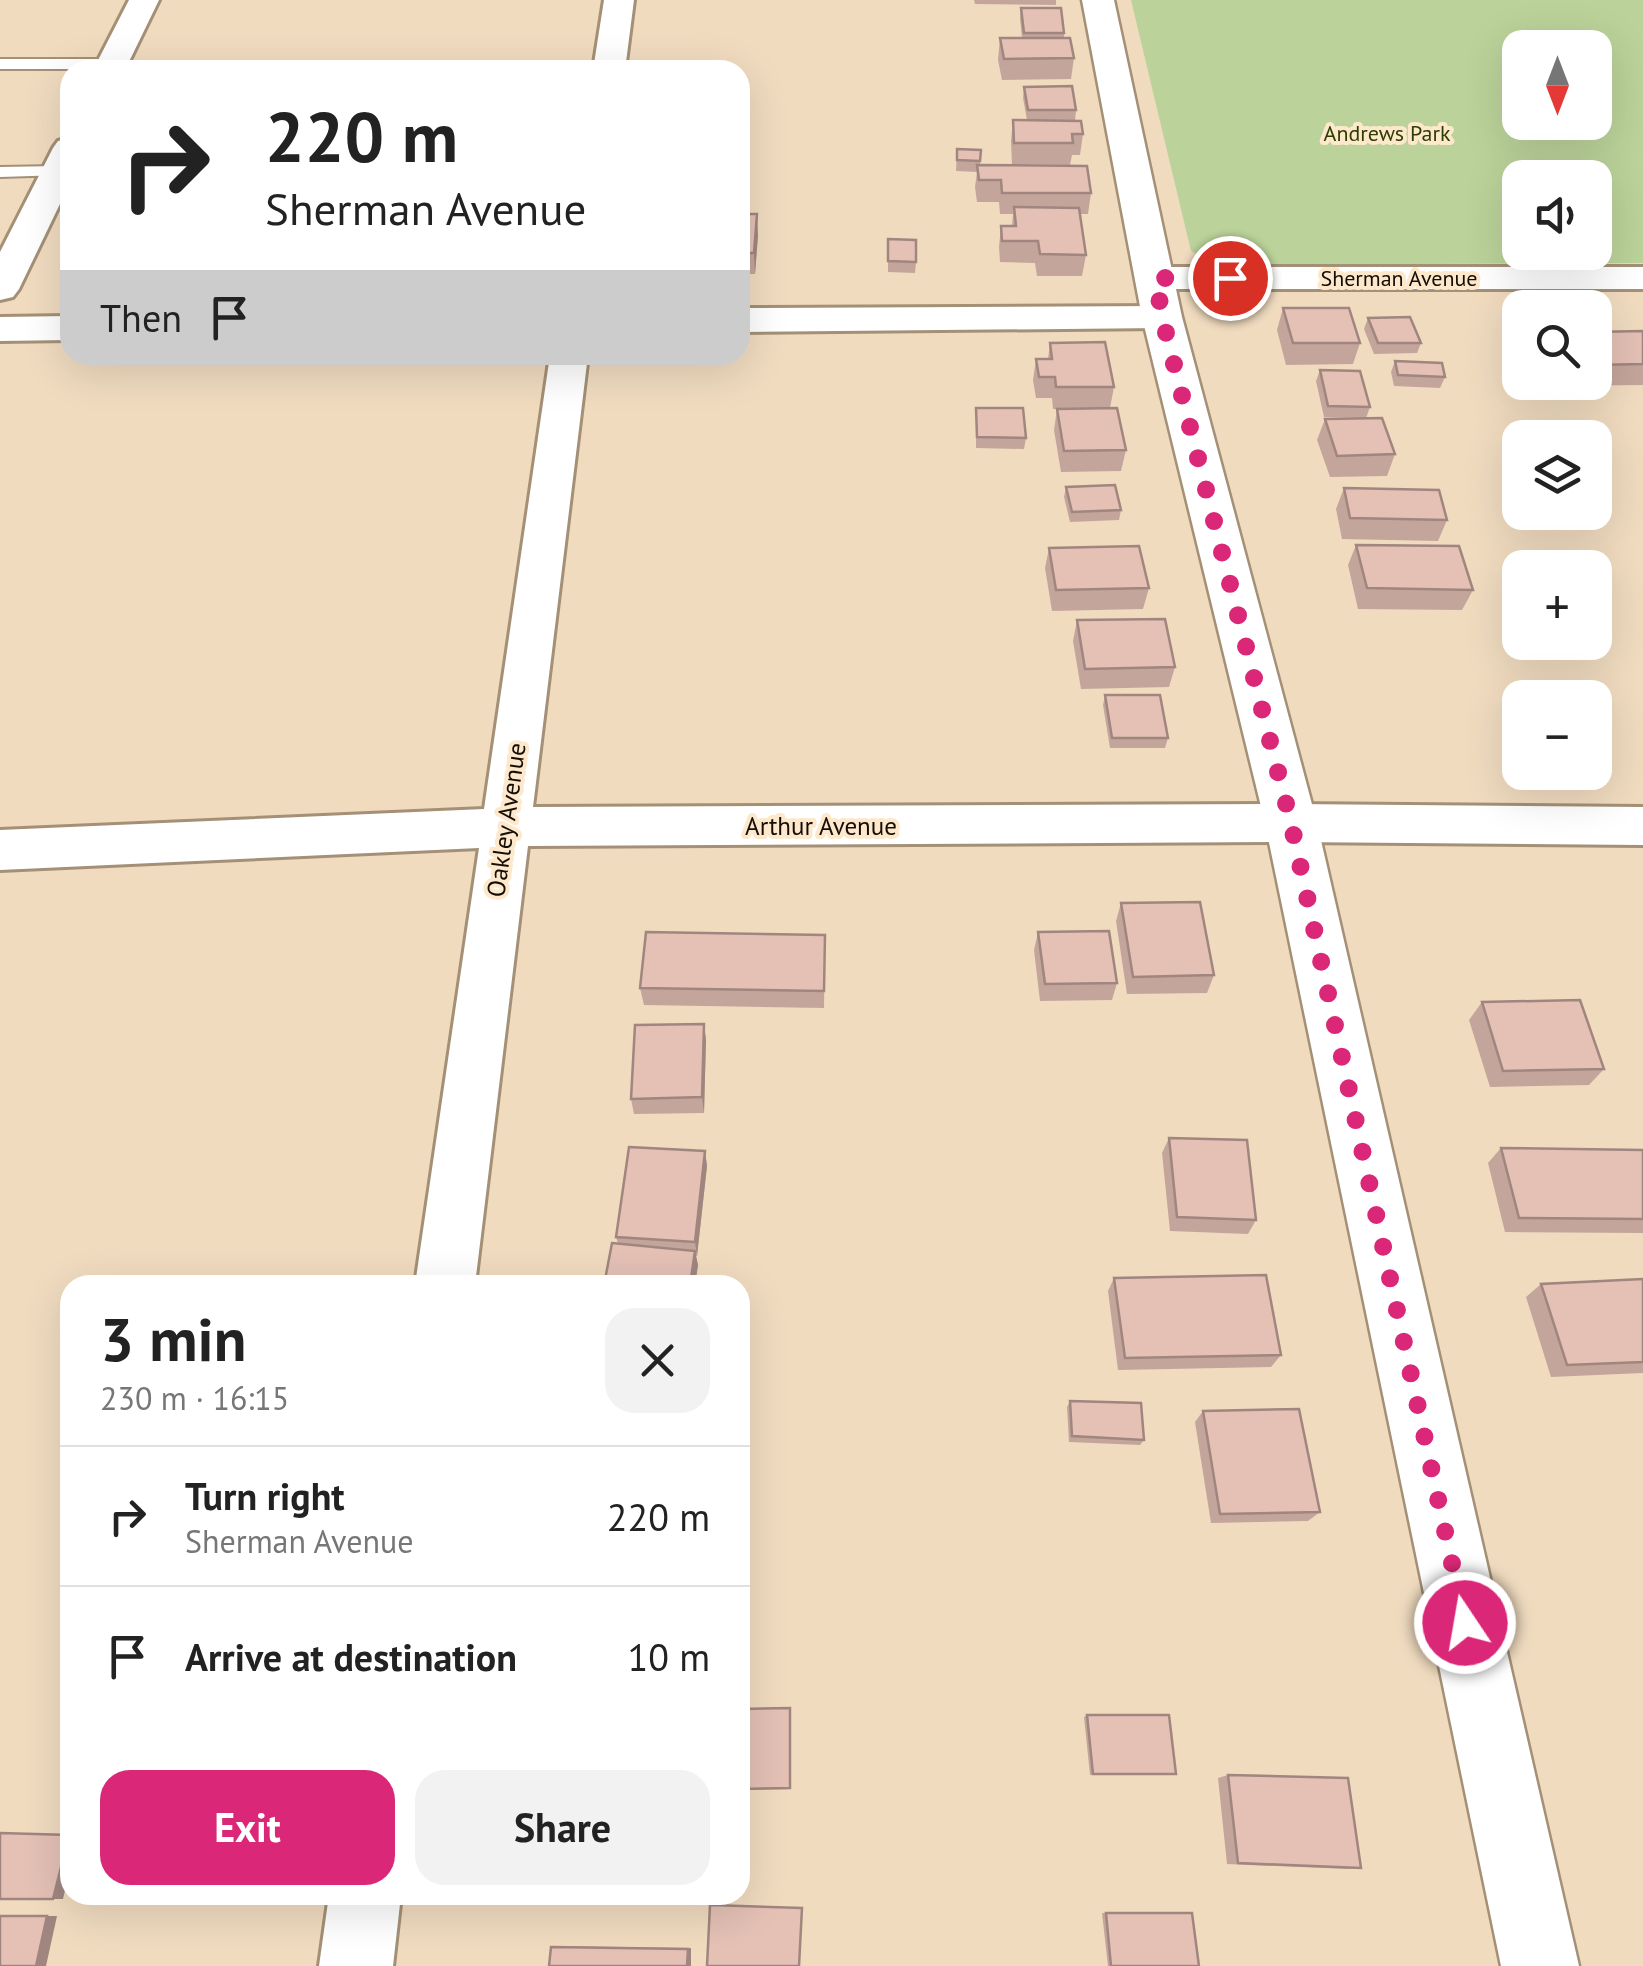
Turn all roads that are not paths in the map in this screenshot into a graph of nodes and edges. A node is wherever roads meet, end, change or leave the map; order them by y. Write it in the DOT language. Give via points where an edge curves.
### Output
graph roads {
  1 [pos="144,0"];
  2 [pos="619,0"];
  3 [pos="1098,0"];
  4 [pos="114,60"];
  5 [pos="610,60"];
  6 [pos="0,64"];
  7 [pos="60,66"];
  8 [pos="60,161"];
  9 [pos="60,168"];
  10 [pos="0,172"];
  11 [pos="1643,278"];
  12 [pos="0,289"];
  13 [pos="1159,298"];
  14 [pos="750,319"];
  15 [pos="60,328"];
  16 [pos="0,329"];
  17 [pos="568,365"];
  18 [pos="1291,823"];
  19 [pos="1643,826"];
  20 [pos="505,827"];
  21 [pos="0,850"];
  22 [pos="446,1275"];
  23 [pos="364,1905"];
  24 [pos="356,1966"];
  25 [pos="1540,1966"];
  1 -- 4 [label="street"];
  2 -- 5 [label="street"];
  3 -- 13 [label="main road"];
  6 -- 7 [label="lane"];
  8 -- 10 [label="lane"];
  9 -- 12 [label="street"];
  11 -- 13 [label="street, Sherman Avenue"];
  13 -- 14 [label="street, Sherman Avenue"];
  13 -- 18 [label="main road"];
  15 -- 16 [label="street"];
  17 -- 20 [label="street, Oakley Avenue"];
  18 -- 19 [label="street, Arthur Avenue"];
  18 -- 20 [label="street, Arthur Avenue"];
  18 -- 25 [label="main road"];
  20 -- 21 [label="street, Arthur Avenue"];
  20 -- 22 [label="street, Oakley Avenue"];
  23 -- 24 [label="street"];
}
